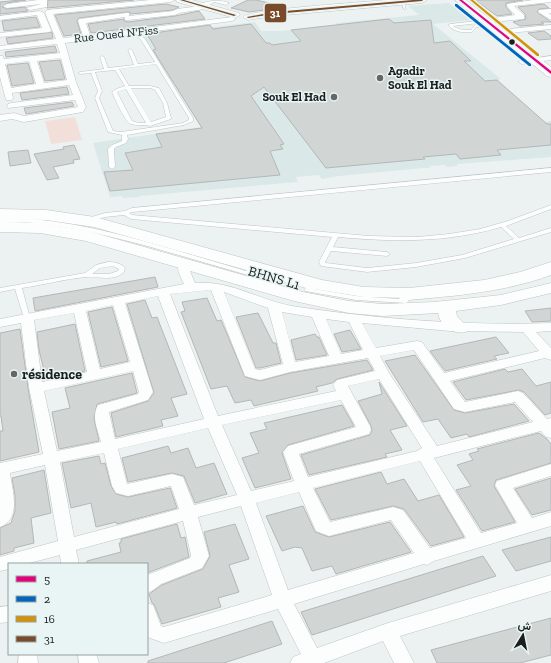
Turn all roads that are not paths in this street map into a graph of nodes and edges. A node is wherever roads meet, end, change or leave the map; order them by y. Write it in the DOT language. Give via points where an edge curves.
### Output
graph roads {
  1 [pos="171,0"];
  2 [pos="181,0"];
  3 [pos="422,0"];
  4 [pos="460,0"];
  5 [pos="467,0"];
  6 [pos="551,0"];
  7 [pos="44,1"];
  8 [pos="119,3"];
  9 [pos="209,3"];
  10 [pos="226,3"];
  11 [pos="530,3"];
  12 [pos="10,6"];
  13 [pos="551,11"];
  14 [pos="0,12"];
  15 [pos="542,12"];
  16 [pos="175,13"];
  17 [pos="274,13"];
  18 [pos="127,16"];
  19 [pos="233,17"];
  20 [pos="0,18"];
  21 [pos="284,18"];
  22 [pos="551,18"];
  23 [pos="42,19"];
  24 [pos="490,22"];
  25 [pos="0,24"];
  26 [pos="186,26"];
  27 [pos="551,27"];
  28 [pos="541,28"];
  29 [pos="0,29"];
  30 [pos="136,32"];
  31 [pos="509,32"];
  32 [pos="0,35"];
  33 [pos="551,36"];
  34 [pos="87,38"];
  35 [pos="60,40"];
  36 [pos="50,42"];
  37 [pos="0,48"];
  38 [pos="130,50"];
  39 [pos="64,55"];
  40 [pos="102,58"];
  41 [pos="32,59"];
  42 [pos="545,61"];
  43 [pos="522,62"];
  44 [pos="157,64"];
  45 [pos="1,66"];
  46 [pos="138,66"];
  47 [pos="117,69"];
  48 [pos="107,70"];
  49 [pos="93,72"];
  50 [pos="80,73"];
  51 [pos="551,73"];
  52 [pos="72,82"];
  53 [pos="41,86"];
  54 [pos="127,88"];
  55 [pos="7,91"];
  56 [pos="78,97"];
  57 [pos="0,102"];
  58 [pos="10,103"];
  59 [pos="14,116"];
  60 [pos="0,118"];
  61 [pos="150,123"];
  62 [pos="152,129"];
  63 [pos="124,133"];
  64 [pos="112,167"];
  65 [pos="551,170"];
  66 [pos="551,207"];
  67 [pos="126,213"];
  68 [pos="0,214"];
  69 [pos="0,220"];
  70 [pos="85,220"];
  71 [pos="502,225"];
  72 [pos="0,227"];
  73 [pos="551,230"];
  74 [pos="336,235"];
  75 [pos="518,240"];
  76 [pos="329,249"];
  77 [pos="387,254"];
  78 [pos="184,264"];
  79 [pos="551,267"];
  80 [pos="551,274"];
  81 [pos="87,275"];
  82 [pos="551,278"];
  83 [pos="18,287"];
  84 [pos="191,287"];
  85 [pos="216,287"];
  86 [pos="551,288"];
  87 [pos="0,290"];
  88 [pos="164,292"];
  89 [pos="118,301"];
  90 [pos="274,307"];
  91 [pos="446,307"];
  92 [pos="79,308"];
  93 [pos="317,313"];
  94 [pos="27,318"];
  95 [pos="353,318"];
  96 [pos="0,323"];
  97 [pos="404,324"];
  98 [pos="551,327"];
  99 [pos="459,328"];
  100 [pos="526,328"];
  101 [pos="417,345"];
  102 [pos="372,354"];
  103 [pos="549,355"];
  104 [pos="336,360"];
  105 [pos="138,364"];
  106 [pos="290,367"];
  107 [pos="94,374"];
  108 [pos="383,374"];
  109 [pos="440,379"];
  110 [pos="36,388"];
  111 [pos="345,394"];
  112 [pos="213,422"];
  113 [pos="549,427"];
  114 [pos="109,446"];
  115 [pos="428,453"];
  116 [pos="51,457"];
  117 [pos="1,468"];
  118 [pos="551,470"];
  119 [pos="303,484"];
  120 [pos="246,498"];
  121 [pos="189,512"];
  122 [pos="551,519"];
  123 [pos="0,520"];
  124 [pos="527,525"];
  125 [pos="477,541"];
  126 [pos="67,546"];
  127 [pos="426,558"];
  128 [pos="70,563"];
  129 [pos="0,564"];
  130 [pos="551,583"];
  131 [pos="148,584"];
  132 [pos="284,600"];
  133 [pos="148,614"];
  134 [pos="388,631"];
  135 [pos="307,661"];
  136 [pos="404,663"];
  1 -- 8 [label="street"];
  2 -- 9 [label="street"];
  3 -- 17 [label="street" via="403,5"];
  4 -- 24 [label="street"];
  5 -- 24 [label="street"];
  6 -- 11 [label="street"];
  7 -- 12 [label="street"];
  7 -- 23 [label="street"];
  8 -- 18 [label="street"];
  8 -- 35 [label="street" via="50,12"];
  9 -- 10 [label="street"];
  9 -- 16 [label="street"];
  9 -- 19 [label="street"];
  11 -- 15 [label="street"];
  11 -- 24 [label="street" via="509,5 521,17"];
  12 -- 14 [label="street"];
  12 -- 20 [label="street"];
  12 -- 23 [label="street"];
  13 -- 15 [label="street"];
  15 -- 22 [label="street"];
  16 -- 18 [label="street"];
  16 -- 26 [label="street"];
  17 -- 19 [label="street"];
  17 -- 21 [label="lane"];
  18 -- 30 [label="street"];
  18 -- 34 [label="street" via="82,21"];
  19 -- 26 [label="street, Rue Oued N'Fiss"];
  23 -- 25 [label="street"];
  23 -- 29 [label="street"];
  23 -- 32 [label="street"];
  23 -- 36 [label="street"];
  24 -- 24 [label="lane" via="450,25 456,31 462,32 472,31 475,26"];
  24 -- 31 [label="street"];
  24 -- 42 [label="street"];
  26 -- 30 [label="street, Rue Oued N'Fiss"];
  27 -- 28 [label="street"];
  28 -- 31 [label="street"];
  28 -- 33 [label="street"];
  30 -- 34 [label="street, Rue Oued N'Fiss"];
  30 -- 44 [label="lane"];
  31 -- 42 [label="street"];
  34 -- 35 [label="street, Rue Oued N'Fiss"];
  35 -- 36 [label="street, Rue Oued N'Fiss"];
  35 -- 39 [label="street"];
  36 -- 37 [label="street, Rue Oued N'Fiss"];
  38 -- 46 [label="lane"];
  39 -- 41 [label="street"];
  39 -- 52 [label="street"];
  40 -- 48 [label="lane"];
  41 -- 45 [label="street"];
  41 -- 53 [label="street"];
  42 -- 43 [label="street"];
  42 -- 51 [label="street"];
  44 -- 46 [label="lane"];
  44 -- 62 [label="lane" via="192,120 186,124"];
  45 -- 55 [label="street"];
  46 -- 47 [label="lane"];
  47 -- 48 [label="lane"];
  47 -- 54 [label="lane"];
  48 -- 49 [label="lane"];
  49 -- 50 [label="lane"];
  49 -- 63 [label="lane" via="100,91 97,98 110,131"];
  52 -- 53 [label="street"];
  52 -- 56 [label="street"];
  53 -- 55 [label="street"];
  54 -- 61 [label="lane"];
  54 -- 61 [label="lane" via="114,92 130,122"];
  54 -- 61 [label="lane" via="156,89 165,103 169,118"];
  55 -- 58 [label="street"];
  56 -- 58 [label="street"];
  56 -- 59 [label="street" via="82,107 78,111 24,119"];
  57 -- 58 [label="street"];
  58 -- 59 [label="street"];
  59 -- 60 [label="street"];
  61 -- 62 [label="lane"];
  62 -- 63 [label="lane"];
  63 -- 64 [label="lane" via="124,142 111,149"];
  65 -- 67 [label="lane"];
  66 -- 71 [label="lane"];
  67 -- 70 [label="lane"];
  67 -- 74 [label="lane" via="126,216 131,217"];
  68 -- 70 [label="street" via="46,215"];
  69 -- 80 [label="lane, BHNS L1" via="34,218 79,223 301,286 355,294 415,298 518,285"];
  69 -- 82 [label="lane, BHNS L1" via="78,227 125,238 275,282 320,293 356,298 415,301 488,294 540,283"];
  70 -- 79 [label="street" via="320,285 364,292 409,293 484,284 525,276"];
  71 -- 74 [label="lane" via="461,235 419,239"];
  71 -- 75 [label="lane"];
  72 -- 78 [label="street" via="40,228 72,233"];
  73 -- 75 [label="lane"];
  74 -- 76 [label="lane"];
  75 -- 76 [label="lane" via="463,257 367,270 323,264"];
  76 -- 77 [label="lane"];
  78 -- 84 [label="street" via="184,271"];
  78 -- 91 [label="street" via="332,304 383,310"];
  81 -- 83 [label="lane"];
  83 -- 87 [label="lane"];
  83 -- 94 [label="lane"];
  84 -- 85 [label="street"];
  84 -- 88 [label="street"];
  85 -- 90 [label="street" via="233,290"];
  85 -- 106 [label="street" via="250,373 260,375"];
  86 -- 91 [label="street" via="501,300"];
  88 -- 89 [label="street"];
  88 -- 112 [label="street"];
  89 -- 92 [label="street"];
  89 -- 105 [label="street"];
  90 -- 93 [label="street"];
  90 -- 106 [label="street"];
  91 -- 99 [label="street" via="448,318"];
  92 -- 94 [label="street"];
  92 -- 107 [label="street"];
  93 -- 95 [label="street"];
  93 -- 104 [label="street"];
  94 -- 96 [label="street"];
  94 -- 110 [label="street"];
  95 -- 97 [label="street"];
  95 -- 102 [label="street"];
  97 -- 99 [label="street"];
  97 -- 101 [label="street"];
  98 -- 100 [label="street"];
  99 -- 100 [label="street"];
  100 -- 103 [label="street"];
  101 -- 102 [label="street"];
  101 -- 109 [label="street"];
  102 -- 104 [label="street"];
  102 -- 108 [label="street"];
  103 -- 109 [label="street"];
  104 -- 106 [label="street"];
  105 -- 107 [label="street"];
  105 -- 114 [label="street" via="145,396 107,408 102,412 101,418"];
  107 -- 110 [label="street"];
  108 -- 111 [label="street" via="342,383 340,385"];
  108 -- 115 [label="street"];
  109 -- 113 [label="street" via="461,407 518,396"];
  110 -- 116 [label="street"];
  111 -- 112 [label="street"];
  111 -- 119 [label="street" via="364,430 292,450 291,455"];
  112 -- 114 [label="street"];
  112 -- 120 [label="street"];
  113 -- 115 [label="street"];
  114 -- 116 [label="street"];
  114 -- 121 [label="street" via="122,489 177,481"];
  115 -- 119 [label="street"];
  115 -- 125 [label="street"];
  116 -- 117 [label="street"];
  116 -- 126 [label="street"];
  117 -- 123 [label="street" via="6,512"];
  118 -- 124 [label="street" via="503,485"];
  119 -- 120 [label="street"];
  119 -- 127 [label="street" via="325,528 393,513 397,515"];
  120 -- 121 [label="street"];
  120 -- 132 [label="street"];
  121 -- 126 [label="street"];
  121 -- 131 [label="street" via="199,561 155,578"];
  122 -- 124 [label="street"];
  124 -- 125 [label="street"];
  125 -- 127 [label="street"];
  126 -- 128 [label="street"];
  126 -- 129 [label="street"];
  127 -- 132 [label="street"];
  130 -- 134 [label="street"];
  132 -- 133 [label="street" via="164,635 154,632"];
  132 -- 135 [label="street"];
  134 -- 135 [label="street"];
  134 -- 136 [label="street"];
}
